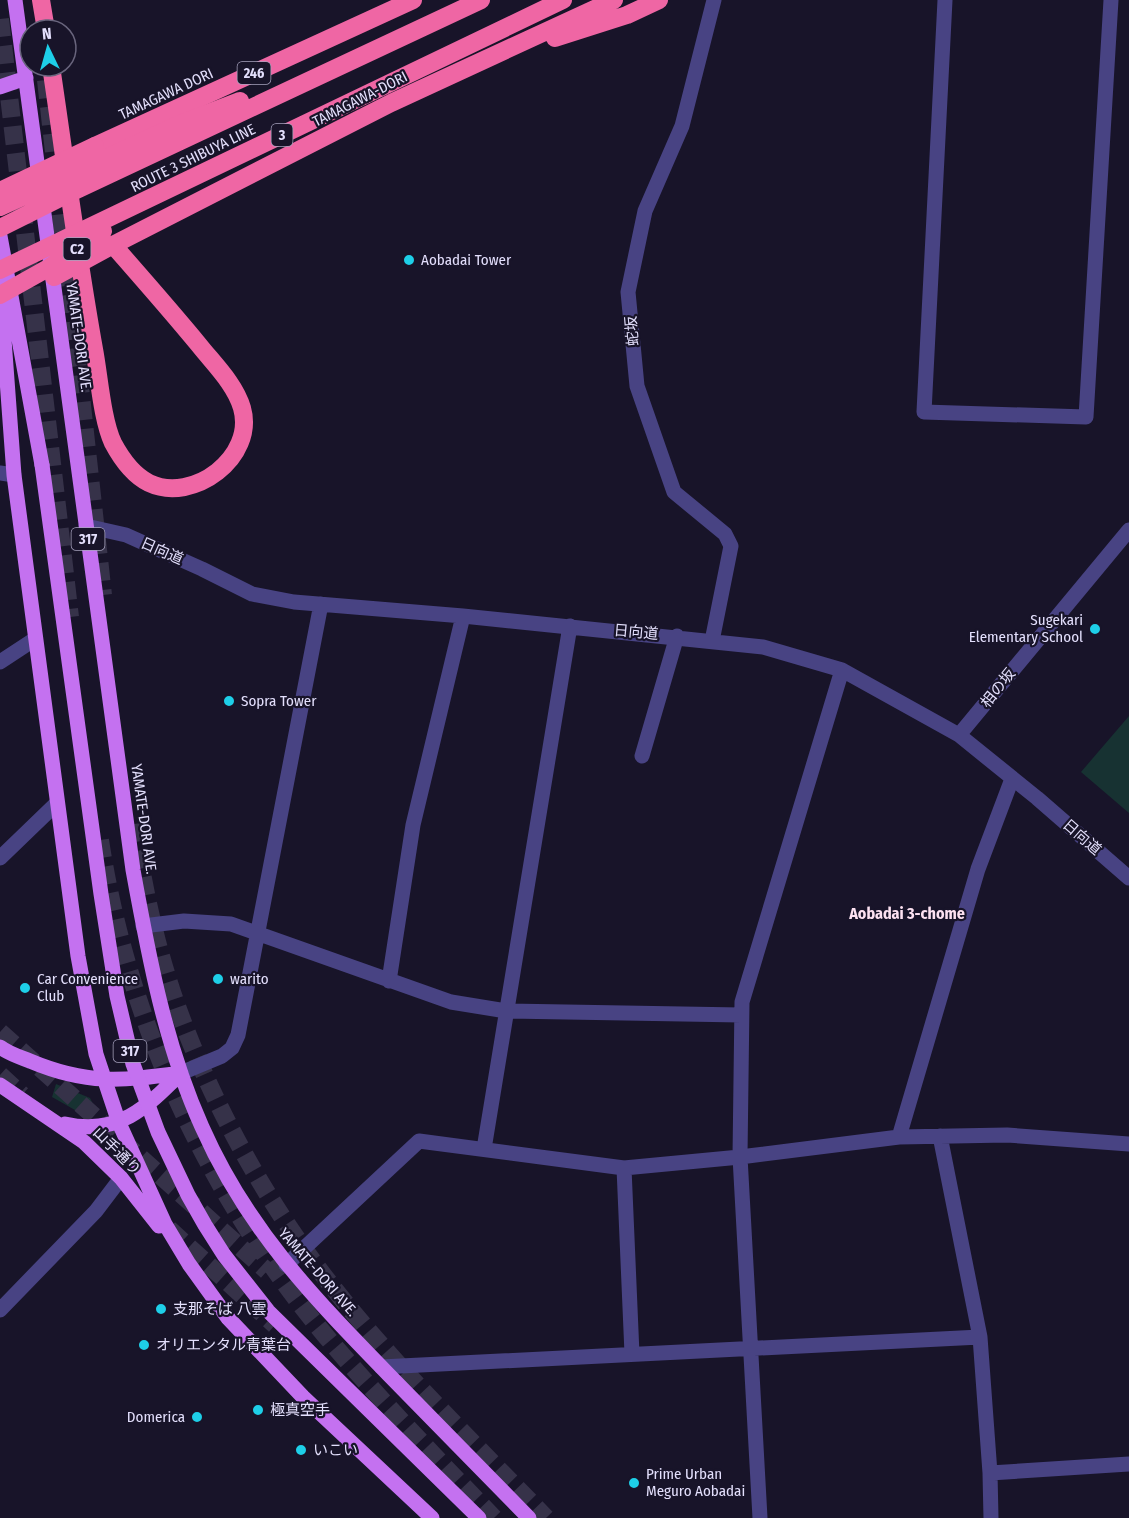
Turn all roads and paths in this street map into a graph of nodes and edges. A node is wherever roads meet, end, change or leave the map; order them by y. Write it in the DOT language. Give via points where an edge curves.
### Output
graph roads {
  1 [pos="15,0"];
  2 [pos="42,0"];
  3 [pos="413,0"];
  4 [pos="481,0"];
  5 [pos="563,0"];
  6 [pos="614,0"];
  7 [pos="659,0"];
  8 [pos="714,0"];
  9 [pos="945,0"];
  10 [pos="1111,0"];
  11 [pos="44,18"];
  12 [pos="18,21"];
  13 [pos="401,37"];
  14 [pos="470,65"];
  15 [pos="26,78"];
  16 [pos="53,78"];
  17 [pos="0,87"];
  18 [pos="0,191"];
  19 [pos="151,198"];
  20 [pos="0,207"];
  21 [pos="0,228"];
  22 [pos="0,236"];
  23 [pos="113,245"];
  24 [pos="0,270"];
  25 [pos="0,285"];
  26 [pos="0,295"];
  27 [pos="0,306"];
  28 [pos="7,474"];
  29 [pos="86,526"];
  30 [pos="1129,530"];
  31 [pos="321,604"];
  32 [pos="463,616"];
  33 [pos="570,626"];
  34 [pos="677,636"];
  35 [pos="35,639"];
  36 [pos="712,641"];
  37 [pos="0,662"];
  38 [pos="842,670"];
  39 [pos="959,735"];
  40 [pos="642,756"];
  41 [pos="1012,779"];
  42 [pos="57,803"];
  43 [pos="0,858"];
  44 [pos="1129,878"];
  45 [pos="143,926"];
  46 [pos="258,932"];
  47 [pos="389,981"];
  48 [pos="506,1011"];
  49 [pos="741,1015"];
  50 [pos="0,1047"];
  51 [pos="181,1073"];
  52 [pos="104,1080"];
  53 [pos="0,1085"];
  54 [pos="56,1122"];
  55 [pos="118,1123"];
  56 [pos="940,1136"];
  57 [pos="899,1137"];
  58 [pos="1129,1144"];
  59 [pos="484,1149"];
  60 [pos="740,1157"];
  61 [pos="624,1168"];
  62 [pos="121,1178"];
  63 [pos="189,1264"];
  64 [pos="286,1265"];
  65 [pos="0,1310"];
  66 [pos="980,1337"];
  67 [pos="749,1348"];
  68 [pos="632,1354"];
  69 [pos="381,1367"];
  70 [pos="1129,1464"];
  71 [pos="990,1473"];
  72 [pos="432,1518"];
  73 [pos="479,1518"];
  74 [pos="529,1518"];
  75 [pos="760,1518"];
  76 [pos="991,1518"];
  1 -- 12 [label="main road, YAMATE-DORI AVE. / 317"];
  2 -- 11 [label="highway"];
  3 -- 18 [label="highway, TAMAGAWA DORI / 246, bridge"];
  4 -- 13 [label="highway, ROUTE 3 SHIBUYA LINE, bridge"];
  5 -- 19 [label="highway, ROUTE 3 SHIBUYA LINE / 3, bridge"];
  6 -- 14 [label="highway, TAMAGAWA-DORI"];
  7 -- 14 [label="highway" via="627,15"];
  8 -- 36 [label="street, 蛇坂" via="682,126 645,211 628,292 637,386 674,492 725,534 730,546"];
  9 -- 10 [label="street" via="924,411 1086,417"];
  13 -- 20 [label="highway, bridge" via="180,124"];
  13 -- 21 [label="highway, ROUTE 3 SHIBUYA LINE, bridge"];
  14 -- 23 [label="highway, TAMAGAWA-DORI"];
  15 -- 17 [label="main road"];
  15 -- 29 [label="main road, YAMATE-DORI AVE. / 317"];
  16 -- 23 [label="highway" via="112,440 123,460 148,482 186,487 221,470 233,457 241,443 243,409 232,385"];
  19 -- 24 [label="highway, ROUTE 3 SHIBUYA LINE / 3, bridge"];
  19 -- 26 [label="highway, C2, bridge" via="50,267"];
  22 -- 73 [label="main road, 317, bridge" via="42,465 117,996 133,1064 158,1131 205,1225 268,1311"];
  23 -- 27 [label="highway, TAMAGAWA-DORI, bridge"];
  25 -- 28 [label="main road"];
  28 -- 35 [label="main road"];
  29 -- 31 [label="street, 日向道" via="133,538 252,594"];
  29 -- 45 [label="main road, YAMATE-DORI AVE. / 317"];
  30 -- 39 [label="street, 相の坂"];
  31 -- 32 [label="street, 日向道"];
  31 -- 46 [label="street"];
  32 -- 33 [label="street, 日向道"];
  32 -- 47 [label="street" via="413,825"];
  33 -- 34 [label="street, 日向道"];
  33 -- 48 [label="street"];
  34 -- 36 [label="street, 日向道"];
  34 -- 40 [label="street"];
  35 -- 37 [label="street"];
  35 -- 42 [label="main road"];
  36 -- 38 [label="street, 日向道" via="763,647"];
  38 -- 39 [label="street, 日向道"];
  38 -- 49 [label="street"];
  39 -- 41 [label="street, 日向道"];
  41 -- 44 [label="street, 日向道"];
  41 -- 57 [label="street" via="978,869"];
  42 -- 43 [label="street"];
  42 -- 52 [label="main road" via="78,956"];
  45 -- 46 [label="street" via="184,921 231,924"];
  45 -- 51 [label="main road, YAMATE-DORI AVE. / 317" via="160,1010"];
  46 -- 47 [label="street"];
  46 -- 51 [label="street" via="238,1035 232,1048"];
  47 -- 48 [label="street" via="451,1002"];
  48 -- 49 [label="street"];
  48 -- 59 [label="street"];
  49 -- 60 [label="street"];
  50 -- 52 [label="main road, 317" via="50,1070"];
  51 -- 52 [label="main road, 317"];
  51 -- 55 [label="main road" via="154,1100"];
  51 -- 64 [label="main road, YAMATE-DORI AVE. / 317" via="228,1178"];
  52 -- 55 [label="main road"];
  53 -- 54 [label="main road, 山手通り"];
  54 -- 55 [label="main road" via="80,1128"];
  54 -- 62 [label="main road, 山手通り" via="84,1142"];
  55 -- 63 [label="main road" via="148,1190"];
  56 -- 57 [label="street"];
  56 -- 58 [label="street" via="1007,1135"];
  56 -- 66 [label="street"];
  57 -- 60 [label="street"];
  59 -- 61 [label="street"];
  59 -- 64 [label="street" via="419,1141"];
  60 -- 61 [label="street"];
  60 -- 67 [label="street"];
  61 -- 68 [label="street"];
  62 -- 63 [label="main road, 山手通り"];
  62 -- 65 [label="street" via="96,1211"];
  63 -- 72 [label="main road" via="253,1346"];
  64 -- 69 [label="main road, YAMATE-DORI AVE. / 317"];
  66 -- 67 [label="street"];
  66 -- 71 [label="street"];
  67 -- 68 [label="street"];
  67 -- 75 [label="street"];
  68 -- 69 [label="street"];
  69 -- 74 [label="main road, YAMATE-DORI AVE. / 317"];
  70 -- 71 [label="street"];
  71 -- 76 [label="street"];
}
